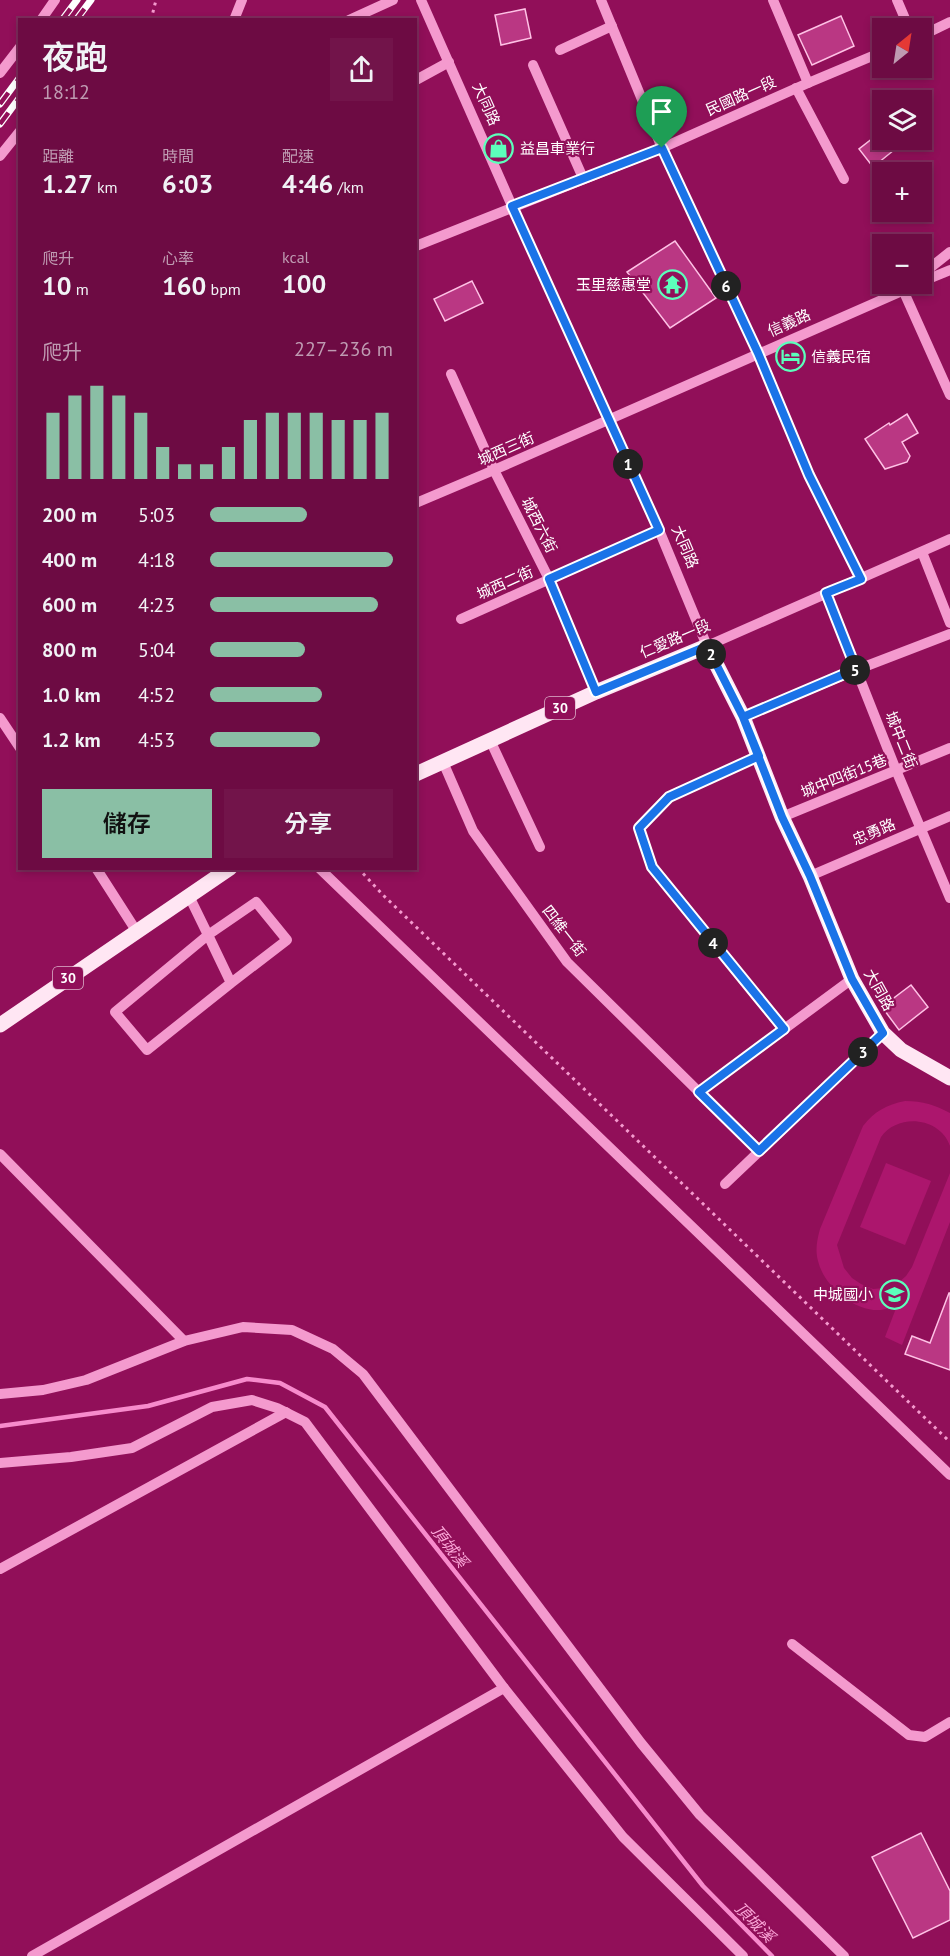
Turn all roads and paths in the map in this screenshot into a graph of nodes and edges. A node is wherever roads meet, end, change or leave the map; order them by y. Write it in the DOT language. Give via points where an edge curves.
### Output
graph roads {
  1 [pos="56,0"];
  2 [pos="156,0"];
  3 [pos="242,0"];
  4 [pos="393,0"];
  5 [pos="421,0"];
  6 [pos="601,0"];
  7 [pos="773,0"];
  8 [pos="897,0"];
  9 [pos="42,18"];
  10 [pos="152,18"];
  11 [pos="235,18"];
  12 [pos="353,18"];
  13 [pos="905,18"];
  14 [pos="950,22"];
  15 [pos="612,26"];
  16 [pos="932,31"];
  17 [pos="18,50"];
  18 [pos="560,51"];
  19 [pos="872,56"];
  20 [pos="448,62"];
  21 [pos="533,65"];
  22 [pos="0,72"];
  23 [pos="417,79"];
  24 [pos="808,83"];
  25 [pos="796,88"];
  26 [pos="18,134"];
  27 [pos="662,148"];
  28 [pos="0,156"];
  29 [pos="583,178"];
  30 [pos="844,179"];
  31 [pos="512,206"];
  32 [pos="417,246"];
  33 [pos="950,252"];
  34 [pos="932,266"];
  35 [pos="950,270"];
  36 [pos="932,278"];
  37 [pos="890,294"];
  38 [pos="909,294"];
  39 [pos="758,353"];
  40 [pos="451,374"];
  41 [pos="950,395"];
  42 [pos="608,420"];
  43 [pos="495,470"];
  44 [pos="417,503"];
  45 [pos="659,530"];
  46 [pos="950,540"];
  47 [pos="922,552"];
  48 [pos="549,579"];
  49 [pos="861,579"];
  50 [pos="826,593"];
  51 [pos="461,619"];
  52 [pos="950,623"];
  53 [pos="950,634"];
  54 [pos="707,646"];
  55 [pos="856,669"];
  56 [pos="596,692"];
  57 [pos="743,717"];
  58 [pos="0,718"];
  59 [pos="490,740"];
  60 [pos="18,745"];
  61 [pos="950,748"];
  62 [pos="759,756"];
  63 [pos="443,762"];
  64 [pos="896,771"];
  65 [pos="417,774"];
  66 [pos="950,816"];
  67 [pos="782,817"];
  68 [pos="922,828"];
  69 [pos="540,847"];
  70 [pos="97,870"];
  71 [pos="227,870"];
  72 [pos="321,870"];
  73 [pos="360,870"];
  74 [pos="810,876"];
  75 [pos="189,896"];
  76 [pos="950,898"];
  77 [pos="137,932"];
  78 [pos="208,935"];
  79 [pos="852,979"];
  80 [pos="231,983"];
  81 [pos="0,1025"];
  82 [pos="784,1029"];
  83 [pos="883,1033"];
  84 [pos="950,1078"];
  85 [pos="699,1092"];
  86 [pos="759,1151"];
  87 [pos="0,1154"];
  88 [pos="725,1184"];
  89 [pos="184,1341"];
  90 [pos="0,1394"];
  91 [pos="285,1412"];
  92 [pos="950,1442"];
  93 [pos="0,1463"];
  94 [pos="950,1474"];
  95 [pos="0,1569"];
  96 [pos="792,1644"];
  97 [pos="504,1688"];
  98 [pos="950,1722"];
  99 [pos="32,1956"];
  100 [pos="743,1956"];
  101 [pos="844,1956"];
  1 -- 9 [label="street"];
  2 -- 10 [label="path"];
  3 -- 11 [label="street"];
  4 -- 12 [label="street"];
  5 -- 20 [label="street, 大同路"];
  6 -- 15 [label="street"];
  7 -- 24 [label="street"];
  8 -- 13 [label="street"];
  14 -- 16 [label="street"];
  15 -- 18 [label="street"];
  15 -- 27 [label="street"];
  17 -- 22 [label="street"];
  19 -- 24 [label="street, 民國路一段"];
  20 -- 23 [label="street"];
  20 -- 31 [label="street, 大同路"];
  21 -- 29 [label="street"];
  24 -- 25 [label="street, 民國路一段"];
  25 -- 27 [label="street, 民國路一段"];
  25 -- 30 [label="street"];
  26 -- 28 [label="street"];
  27 -- 29 [label="street, 民國路一段"];
  27 -- 39 [label="street"];
  29 -- 31 [label="street, 民國路一段"];
  31 -- 32 [label="street, 民國路一段"];
  31 -- 42 [label="street, 大同路"];
  33 -- 34 [label="street"];
  35 -- 36 [label="street, 信義路"];
  37 -- 39 [label="street, 信義路"];
  38 -- 41 [label="street"];
  39 -- 42 [label="street, 信義路"];
  39 -- 49 [label="street" via="809,475"];
  40 -- 43 [label="street, 城西六街"];
  42 -- 43 [label="street, 城西三街"];
  42 -- 45 [label="street, 大同路"];
  43 -- 44 [label="street, 城西三街"];
  43 -- 48 [label="street, 城西六街"];
  45 -- 48 [label="street, 城西二街"];
  45 -- 54 [label="street, 大同路"];
  46 -- 47 [label="street, 仁愛路一段"];
  47 -- 49 [label="street, 仁愛路一段"];
  47 -- 52 [label="street"];
  48 -- 51 [label="street, 城西二街"];
  48 -- 56 [label="street, 城西六街"];
  49 -- 50 [label="street, 仁愛路一段"];
  50 -- 54 [label="street, 仁愛路一段"];
  50 -- 55 [label="street, 城中二街"];
  53 -- 55 [label="street"];
  54 -- 56 [label="main road, 仁愛路一段 / 30"];
  54 -- 57 [label="main road, 大同路"];
  55 -- 57 [label="street"];
  55 -- 64 [label="street, 城中二街"];
  56 -- 59 [label="main road, 仁愛路一段 / 30"];
  57 -- 62 [label="main road, 大同路"];
  58 -- 60 [label="street"];
  59 -- 63 [label="main road, 仁愛路一段 / 30"];
  59 -- 69 [label="street"];
  61 -- 64 [label="street, 城中四街15巷"];
  62 -- 67 [label="main road, 大同路"];
  62 -- 82 [label="street" via="669,797 639,828 652,867"];
  63 -- 65 [label="main road, 仁愛路一段 / 30"];
  63 -- 85 [label="street, 四維一街" via="472,831 567,962"];
  64 -- 67 [label="street, 城中四街15巷"];
  64 -- 68 [label="street, 城中二街"];
  66 -- 68 [label="street, 忠勇路"];
  67 -- 74 [label="main road, 大同路"];
  68 -- 74 [label="street, 忠勇路"];
  68 -- 76 [label="street, 城中二街"];
  70 -- 77 [label="street"];
  71 -- 75 [label="main road, 30"];
  72 -- 94 [label="street"];
  73 -- 92 [label="path"];
  74 -- 79 [label="main road, 大同路"];
  75 -- 77 [label="main road, 30"];
  75 -- 78 [label="street"];
  77 -- 81 [label="main road, 30"];
  78 -- 80 [label="street"];
  78 -- 80 [label="street" via="256,902 287,940"];
  78 -- 80 [label="street" via="115,1012 147,1050"];
  79 -- 82 [label="street"];
  79 -- 83 [label="main road, 大同路"];
  82 -- 85 [label="street"];
  83 -- 84 [label="main road, 大同路" via="901,1050"];
  83 -- 86 [label="street"];
  85 -- 86 [label="street, 四維一街"];
  86 -- 88 [label="street"];
  87 -- 89 [label="street"];
  89 -- 90 [label="street" via="86,1380"];
  89 -- 101 [label="street" via="243,1327 292,1330 333,1349 363,1374 641,1743 700,1815"];
  91 -- 93 [label="street" via="252,1400 222,1405 132,1448 71,1458"];
  91 -- 95 [label="street"];
  91 -- 97 [label="street" via="305,1422"];
  96 -- 98 [label="street" via="909,1735 925,1737"];
  97 -- 99 [label="street"];
  97 -- 100 [label="street" via="623,1837"];
}
